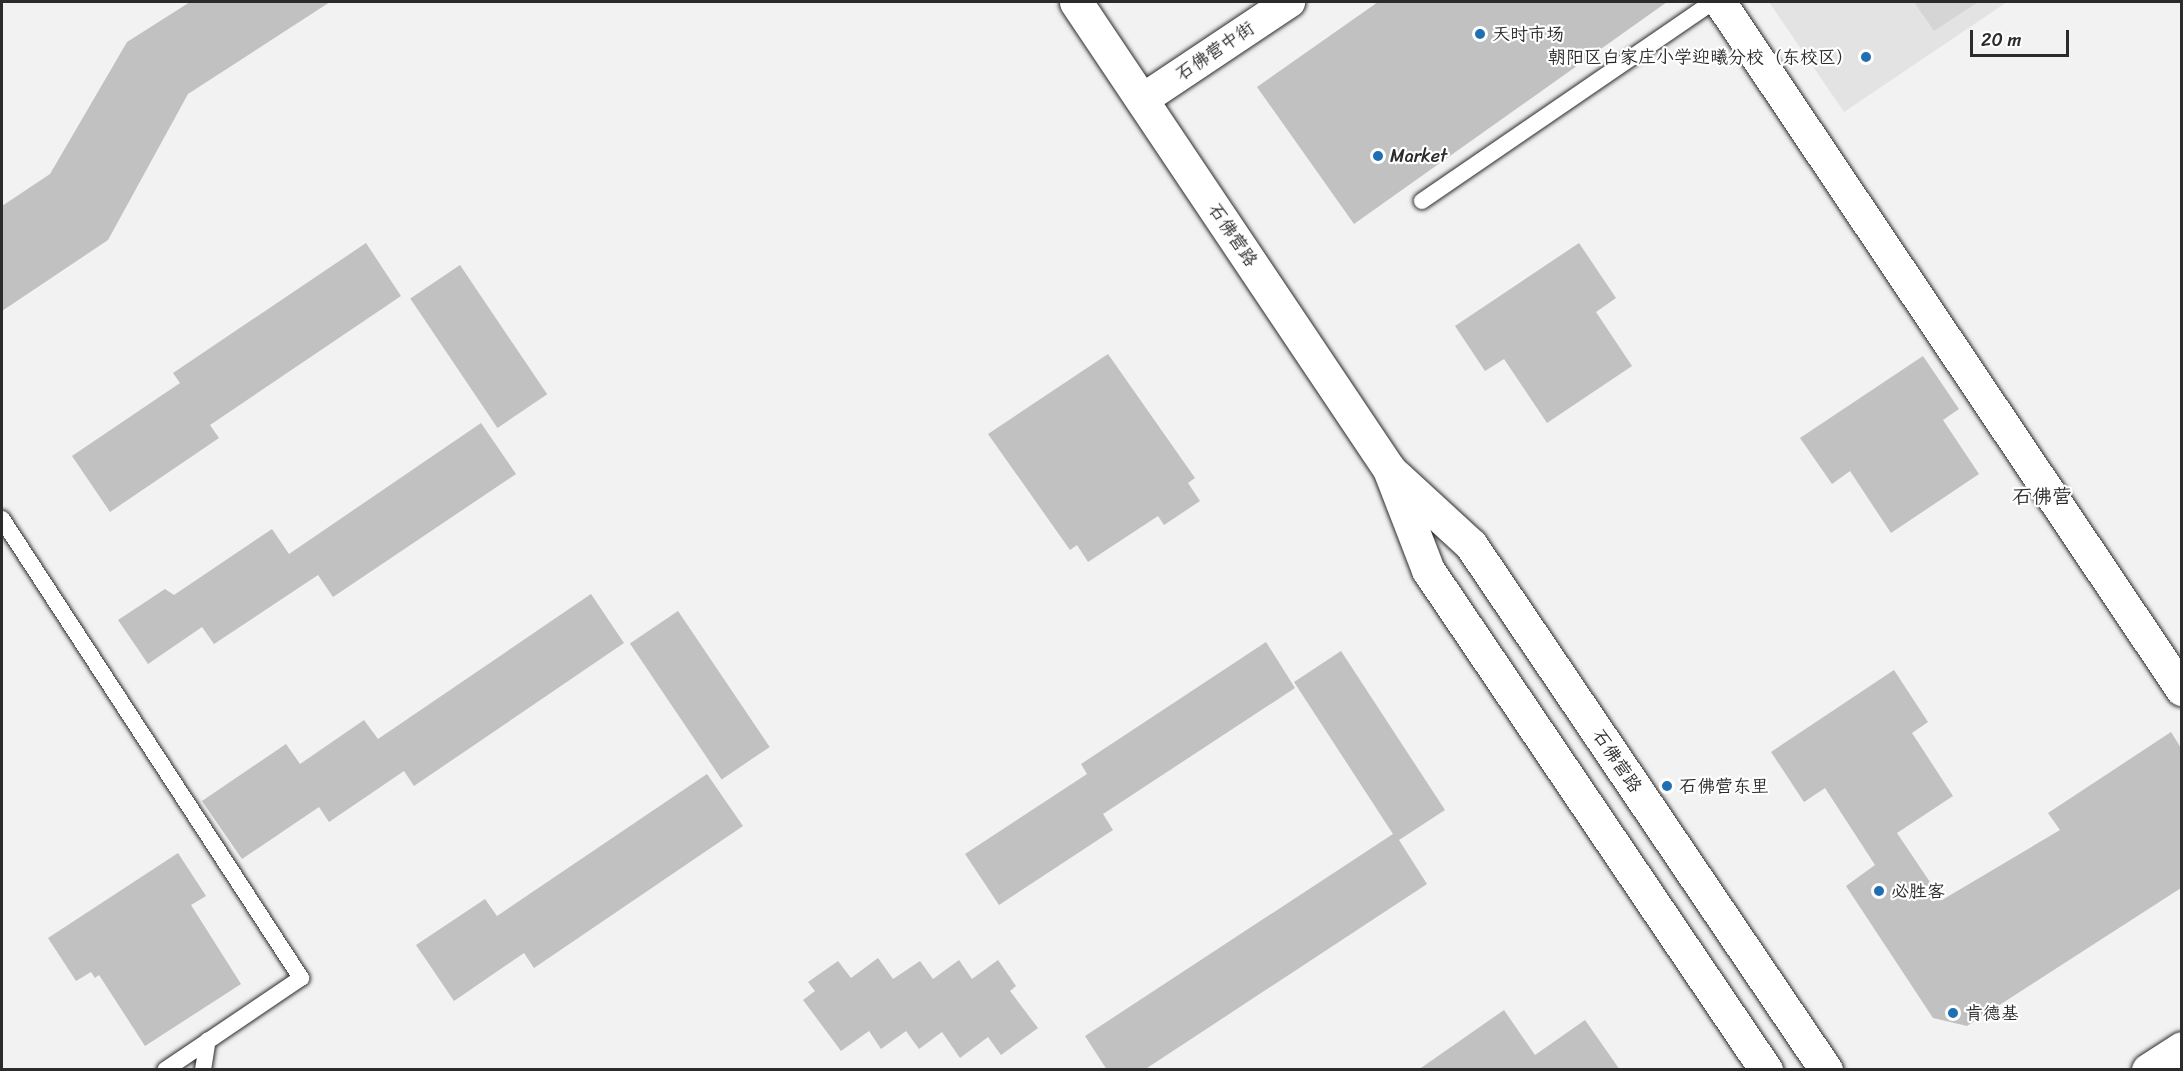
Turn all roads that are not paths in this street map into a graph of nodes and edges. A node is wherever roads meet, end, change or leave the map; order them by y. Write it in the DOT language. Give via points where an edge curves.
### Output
graph roads {
  1 [pos="1076,2"];
  2 [pos="1288,2"];
  3 [pos="1713,2"];
  4 [pos="1720,2"];
  5 [pos="1142,100"];
  6 [pos="1422,201"];
  7 [pos="1389,469"];
  8 [pos="2,519"];
  9 [pos="2181,690"];
  10 [pos="208,1040"];
  11 [pos="2181,1048"];
  12 [pos="165,1070"];
  13 [pos="203,1070"];
  14 [pos="1766,1070"];
  15 [pos="1826,1070"];
  16 [pos="2148,1070"];
  1 -- 5 [label="street, 石佛营路"];
  2 -- 5 [label="street, 石佛营中街"];
  3 -- 6 [label="lane"];
  4 -- 9 [label="street"];
  5 -- 7 [label="street, 石佛营路"];
  7 -- 14 [label="street, 石佛营路" via="1428,570"];
  7 -- 15 [label="street, 石佛营路" via="1471,545"];
  8 -- 10 [label="lane" via="301,978"];
  10 -- 12 [label="lane"];
  10 -- 13 [label="lane"];
  11 -- 16 [label="street"];
}
